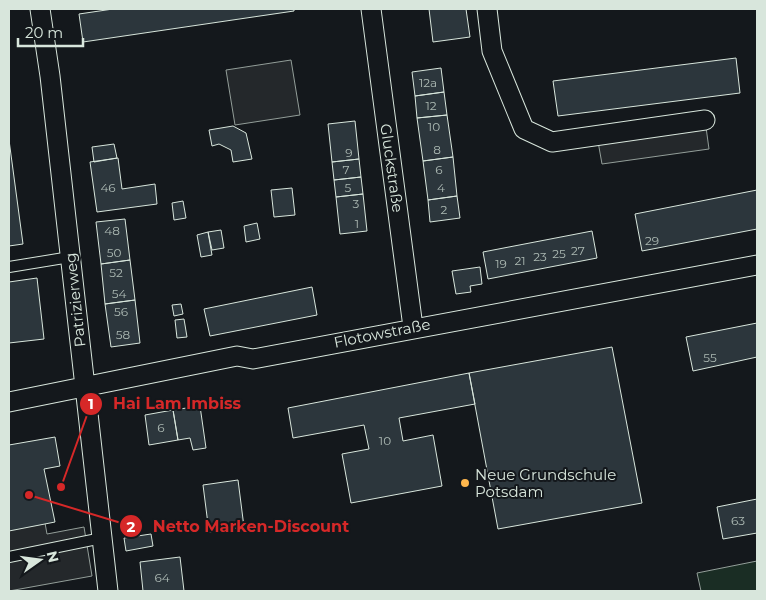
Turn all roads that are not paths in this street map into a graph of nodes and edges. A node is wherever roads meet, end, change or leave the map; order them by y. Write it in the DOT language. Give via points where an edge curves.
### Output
graph roads {
  1 [pos="40,9"];
  2 [pos="372,9"];
  3 [pos="487,9"];
  4 [pos="705,120"];
  5 [pos="70,257"];
  6 [pos="757,265"];
  7 [pos="9,267"];
  8 [pos="413,327"];
  9 [pos="84,387"];
  10 [pos="9,402"];
  11 [pos="102,538"];
  12 [pos="9,557"];
  13 [pos="108,591"];
  1 -- 5 [label="street, Patrizierweg"];
  2 -- 8 [label="street, Gluckstraße"];
  3 -- 4 [label="street" via="492,51 524,129 552,142"];
  5 -- 7 [label="lane"];
  5 -- 9 [label="street, Patrizierweg"];
  6 -- 8 [label="street, Flotowstraße"];
  8 -- 9 [label="street, Flotowstraße" via="253,358 238,356"];
  9 -- 10 [label="street, Flotowstraße"];
  9 -- 11 [label="street, Patrizierweg"];
  11 -- 12 [label="lane"];
  11 -- 13 [label="street, Patrizierweg"];
}
